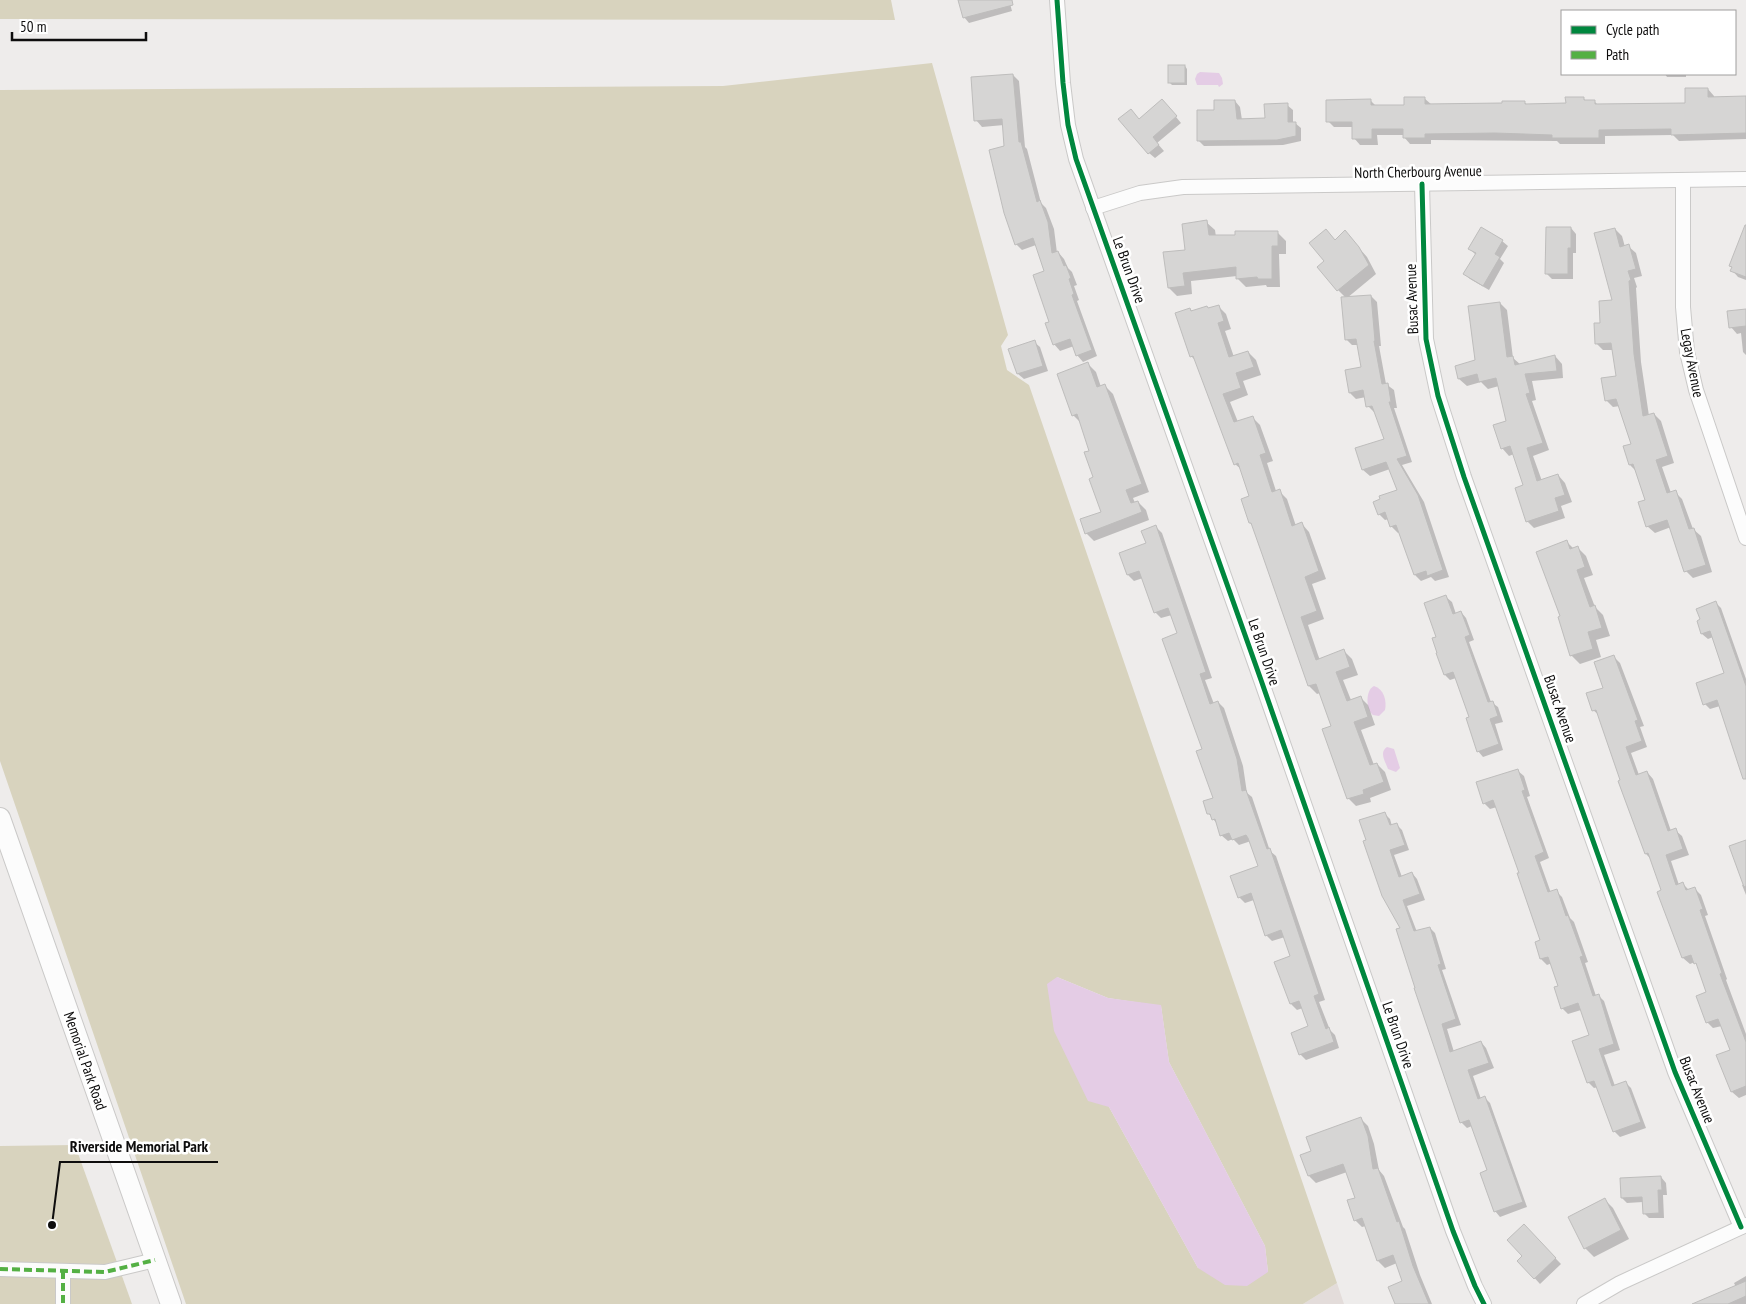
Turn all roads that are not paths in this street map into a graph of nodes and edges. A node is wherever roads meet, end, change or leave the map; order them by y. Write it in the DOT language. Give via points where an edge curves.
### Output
graph roads {
  1 [pos="1057,0"];
  2 [pos="1746,179"];
  3 [pos="1683,180"];
  4 [pos="1422,184"];
  5 [pos="1094,208"];
  6 [pos="1746,538"];
  7 [pos="0,818"];
  8 [pos="1743,1226"];
  9 [pos="156,1260"];
  10 [pos="0,1269"];
  11 [pos="63,1271"];
  12 [pos="63,1304"];
  13 [pos="171,1304"];
  14 [pos="1484,1304"];
  15 [pos="1584,1304"];
  1 -- 5 [label="street, Le Brun Drive" via="1068,125 1076,159"];
  2 -- 3 [label="street, North Cherbourg Avenue"];
  3 -- 4 [label="street, North Cherbourg Avenue"];
  3 -- 6 [label="street, Legay Avenue" via="1683,306 1687,352 1696,390"];
  4 -- 5 [label="street, North Cherbourg Avenue" via="1183,187 1140,193"];
  4 -- 8 [label="street, Busac Avenue" via="1426,339 1438,396 1675,1072"];
  5 -- 14 [label="street, Le Brun Drive" via="1453,1231"];
  7 -- 9 [label="street, Memorial Park Road"];
  8 -- 15 [label="street" via="1620,1283"];
  9 -- 11 [label="street" via="104,1272"];
  9 -- 13 [label="street, Memorial Park Road"];
  10 -- 11 [label="street"];
  11 -- 12 [label="street"];
}
